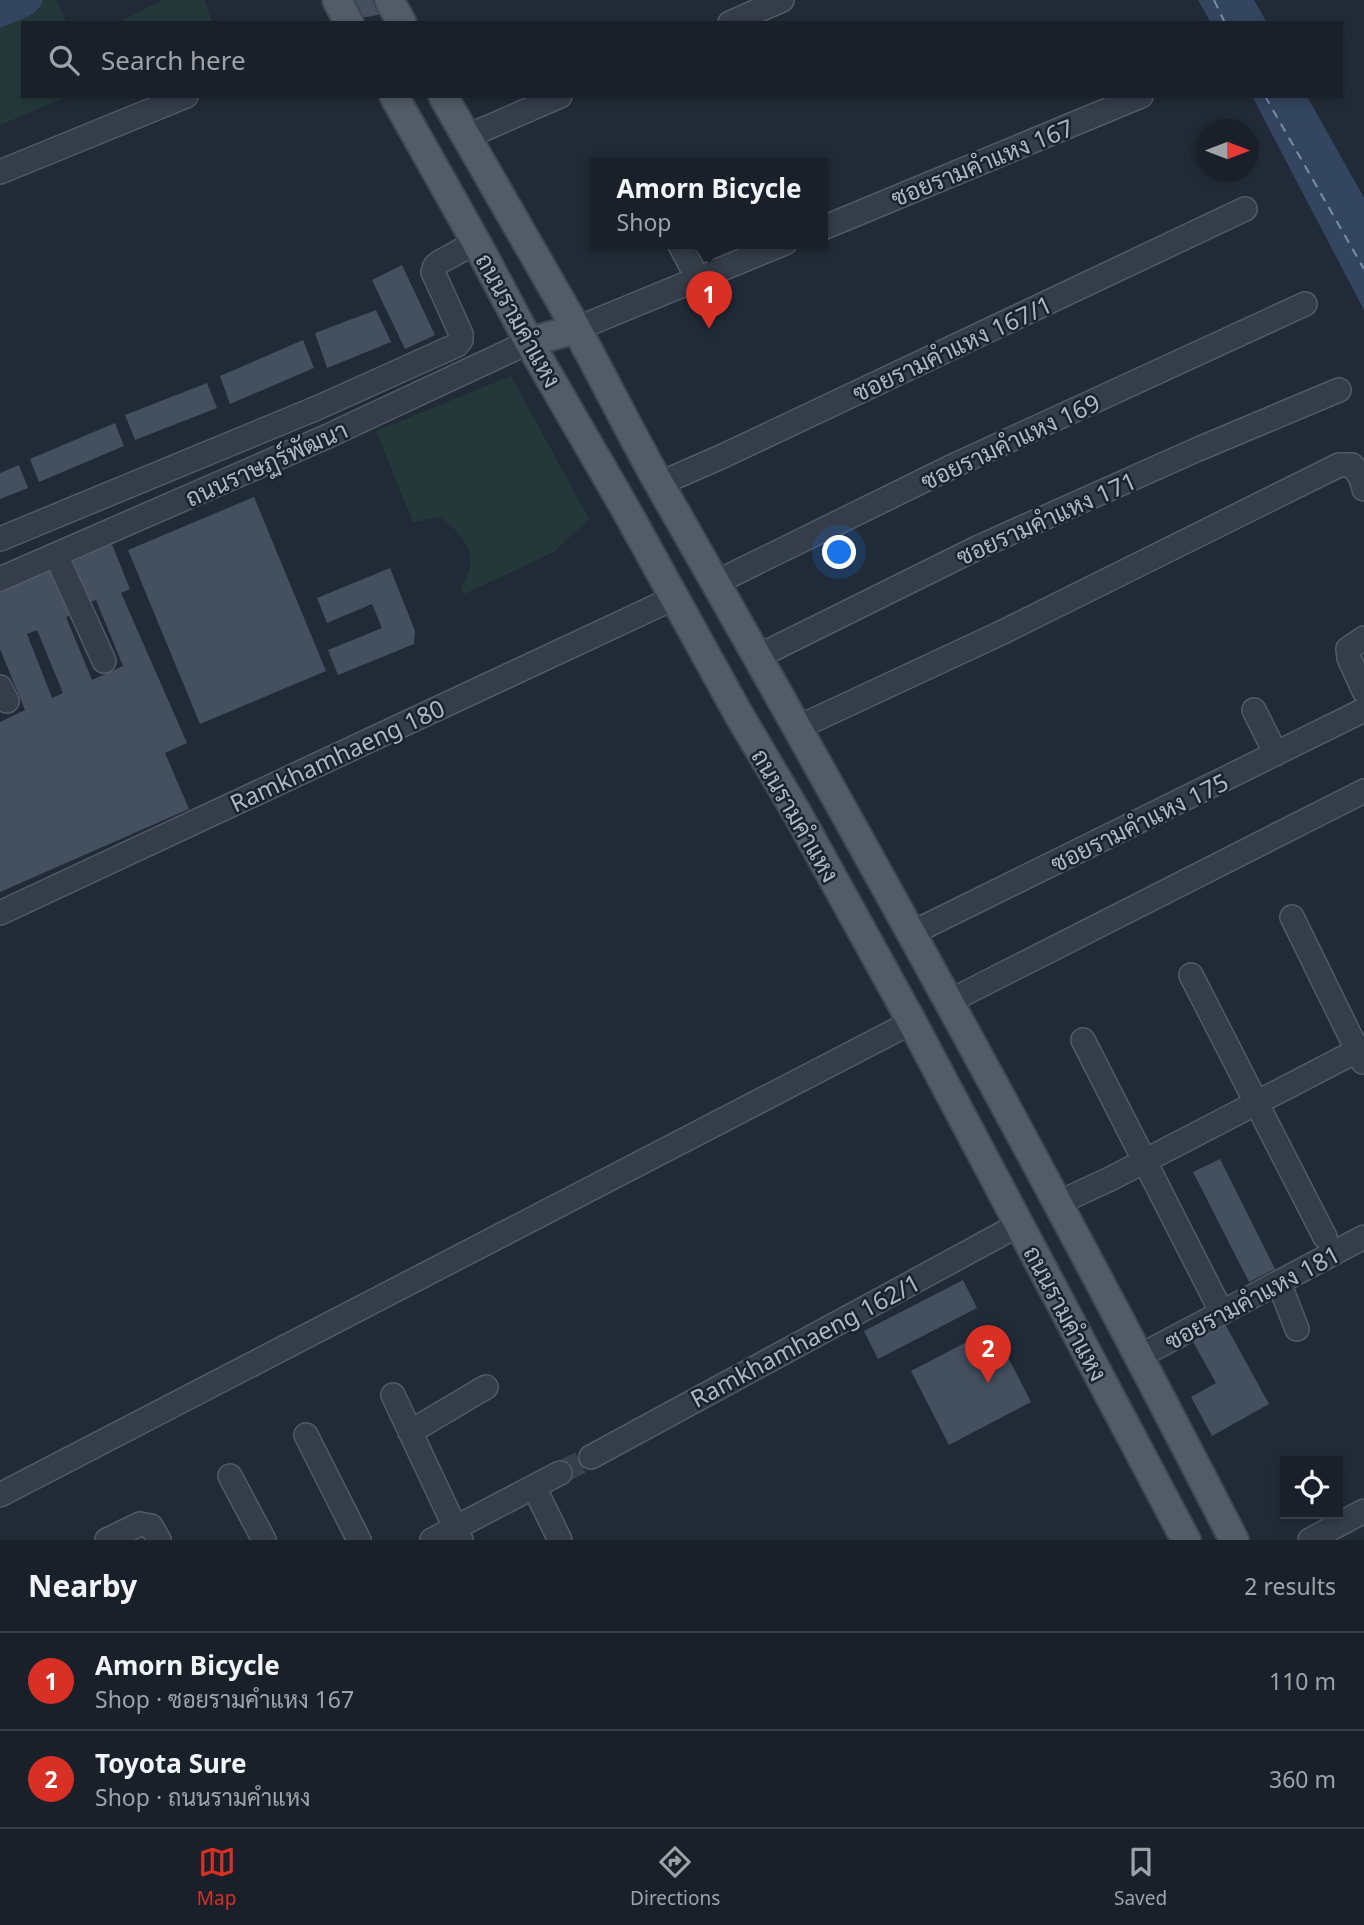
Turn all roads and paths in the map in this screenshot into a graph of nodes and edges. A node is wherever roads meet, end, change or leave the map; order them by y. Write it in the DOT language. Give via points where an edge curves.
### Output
graph roads {
  1 [pos="337,0"];
  2 [pos="389,0"];
  3 [pos="782,0"];
  4 [pos="348,21"];
  5 [pos="401,21"];
  6 [pos="735,21"];
  7 [pos="181,98"];
  8 [pos="395,98"];
  9 [pos="444,98"];
  10 [pos="555,98"];
  11 [pos="1135,98"];
  12 [pos="466,137"];
  13 [pos="0,172"];
  14 [pos="1245,209"];
  15 [pos="828,226"];
  16 [pos="476,242"];
  17 [pos="682,249"];
  18 [pos="770,249"];
  19 [pos="698,279"];
  20 [pos="1305,304"];
  21 [pos="576,329"];
  22 [pos="529,342"];
  23 [pos="1339,390"];
  24 [pos="317,408"];
  25 [pos="328,436"];
  26 [pos="659,484"];
  27 [pos="1364,489"];
  28 [pos="0,539"];
  29 [pos="57,555"];
  30 [pos="0,579"];
  31 [pos="717,582"];
  32 [pos="674,598"];
  33 [pos="1364,638"];
  34 [pos="759,656"];
  35 [pos="104,661"];
  36 [pos="1364,691"];
  37 [pos="1254,710"];
  38 [pos="1364,710"];
  39 [pos="797,728"];
  40 [pos="1276,754"];
  41 [pos="1364,791"];
  42 [pos="0,913"];
  43 [pos="1292,917"];
  44 [pos="912,933"];
  45 [pos="1191,975"];
  46 [pos="950,1001"];
  47 [pos="912,1022"];
  48 [pos="1083,1040"];
  49 [pos="1362,1054"];
  50 [pos="1257,1101"];
  51 [pos="1146,1160"];
  52 [pos="1038,1166"];
  53 [pos="1002,1191"];
  54 [pos="1063,1212"];
  55 [pos="1024,1233"];
  56 [pos="1325,1237"];
  57 [pos="1364,1237"];
  58 [pos="1279,1283"];
  59 [pos="1222,1313"];
  60 [pos="1297,1329"];
  61 [pos="1140,1356"];
  62 [pos="486,1387"];
  63 [pos="393,1395"];
  64 [pos="410,1432"];
  65 [pos="306,1435"];
  66 [pos="591,1457"];
  67 [pos="560,1473"];
  68 [pos="230,1476"];
  69 [pos="534,1487"];
  70 [pos="0,1495"];
  71 [pos="1364,1511"];
  72 [pos="458,1534"];
  73 [pos="107,1540"];
  74 [pos="159,1540"];
  75 [pos="264,1540"];
  76 [pos="359,1540"];
  77 [pos="432,1540"];
  78 [pos="561,1540"];
  79 [pos="1186,1540"];
  80 [pos="1234,1540"];
  81 [pos="1310,1540"];
  1 -- 4 [label="main road"];
  2 -- 5 [label="main road"];
  3 -- 6 [label="street"];
  7 -- 13 [label="street"];
  8 -- 16 [label="main road, ถนนรามคำแหง"];
  9 -- 12 [label="main road, ถนนรามคำแหง"];
  10 -- 12 [label="street"];
  11 -- 15 [label="street, ซอยรามคำแหง 167"];
  12 -- 21 [label="main road, ถนนรามคำแหง"];
  14 -- 26 [label="street, ซอยรามคำแหง 167/1"];
  16 -- 22 [label="main road, ถนนรามคำแหง"];
  16 -- 24 [label="street" via="440,262 433,272 461,334 457,345"];
  17 -- 19 [label="street"];
  18 -- 19 [label="street"];
  19 -- 21 [label="street"];
  20 -- 31 [label="street, ซอยรามคำแหง 169" via="953,466"];
  21 -- 22 [label="main road"];
  21 -- 26 [label="main road, ถนนรามคำแหง"];
  22 -- 25 [label="street, ถนนราษฏร์พัฒนา"];
  22 -- 32 [label="main road, ถนนรามคำแหง"];
  23 -- 34 [label="street, ซอยรามคำแหง 171" via="979,547"];
  24 -- 25 [label="street"];
  24 -- 28 [label="street"];
  25 -- 29 [label="street, ถนนราษฏร์พัฒนา"];
  26 -- 31 [label="main road, ถนนรามคำแหง"];
  27 -- 39 [label="street" via="1352,465 1339,465 1003,632"];
  29 -- 30 [label="street, ถนนราษฏร์พัฒนา"];
  29 -- 35 [label="street"];
  31 -- 34 [label="main road, ถนนรามคำแหง"];
  32 -- 42 [label="street, Ramkhamhaeng 180"];
  32 -- 47 [label="main road, ถนนรามคำแหง"];
  33 -- 36 [label="street" via="1348,649"];
  34 -- 39 [label="main road, ถนนรามคำแหง"];
  37 -- 40 [label="street"];
  38 -- 40 [label="street, ซอยรามคำแหง 175"];
  39 -- 44 [label="main road, ถนนรามคำแหง"];
  40 -- 44 [label="street, ซอยรามคำแหง 175"];
  41 -- 46 [label="street"];
  43 -- 49 [label="street"];
  44 -- 46 [label="main road, ถนนรามคำแหง"];
  45 -- 50 [label="street"];
  46 -- 52 [label="main road, ถนนรามคำแหง"];
  47 -- 53 [label="main road, ถนนรามคำแหง"];
  47 -- 70 [label="street"];
  48 -- 51 [label="street"];
  49 -- 50 [label="street"];
  50 -- 51 [label="street"];
  50 -- 56 [label="street"];
  51 -- 54 [label="street"];
  51 -- 59 [label="street"];
  52 -- 53 [label="main road" via="1031,1185 1020,1193"];
  52 -- 54 [label="main road, ถนนรามคำแหง"];
  53 -- 55 [label="main road, ถนนรามคำแหง"];
  54 -- 55 [label="main road"];
  54 -- 61 [label="main road, ถนนรามคำแหง"];
  55 -- 66 [label="street, Ramkhamhaeng 162/1"];
  55 -- 79 [label="main road, ถนนรามคำแหง"];
  57 -- 58 [label="street, ซอยรามคำแหง 181"];
  58 -- 59 [label="street, ซอยรามคำแหง 181"];
  58 -- 60 [label="street"];
  59 -- 61 [label="street, ซอยรามคำแหง 181"];
  61 -- 80 [label="main road, ถนนรามคำแหง"];
  62 -- 64 [label="street"];
  63 -- 64 [label="street"];
  64 -- 72 [label="street"];
  65 -- 76 [label="street"];
  67 -- 69 [label="street"];
  68 -- 75 [label="street"];
  69 -- 72 [label="street"];
  69 -- 78 [label="street"];
  71 -- 81 [label="street"];
  72 -- 77 [label="street"];
  73 -- 74 [label="street" via="140,1524 151,1526"];
}
